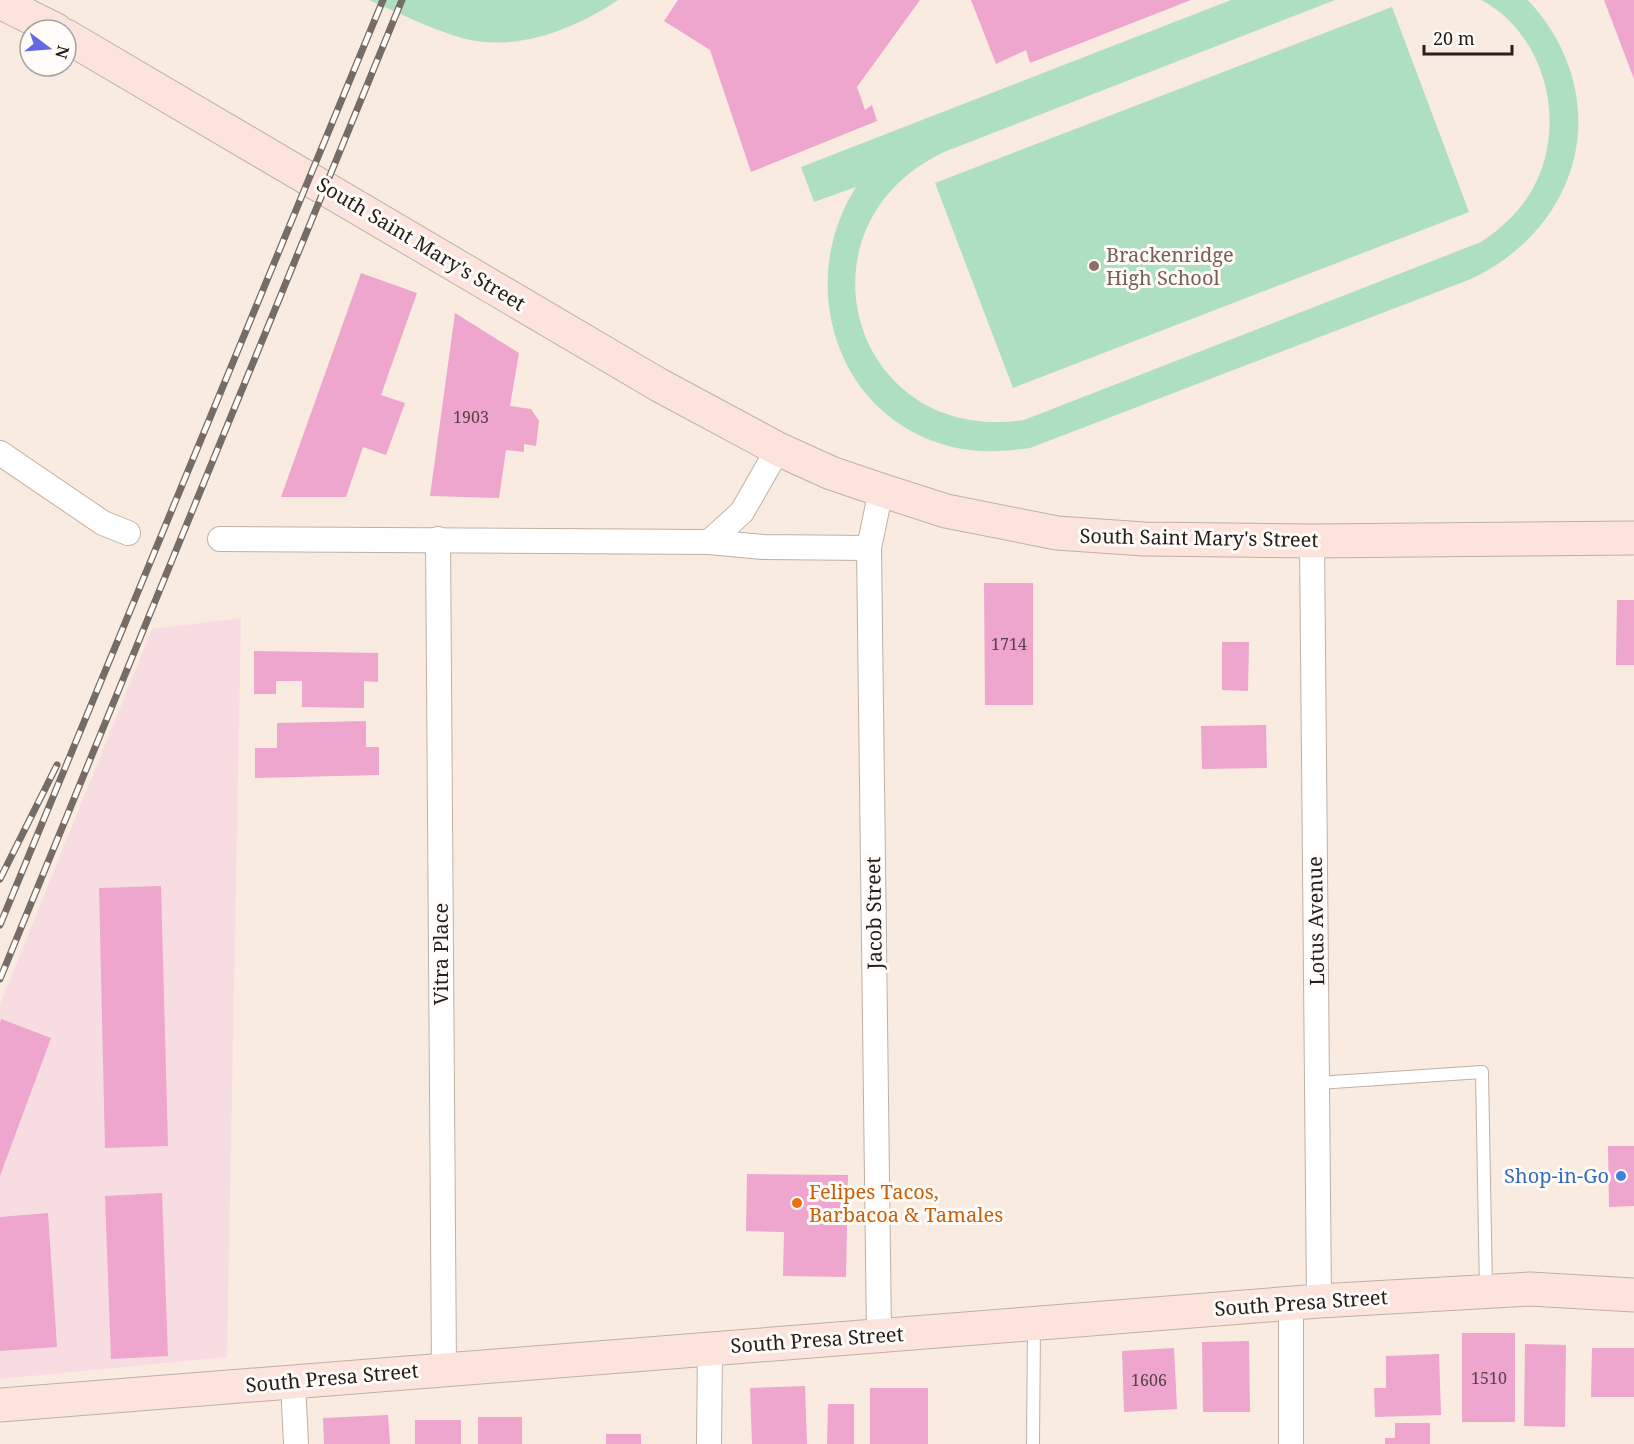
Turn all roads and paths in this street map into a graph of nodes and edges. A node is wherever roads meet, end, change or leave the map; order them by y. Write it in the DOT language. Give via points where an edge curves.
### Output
graph roads {
  1 [pos="0,2"];
  2 [pos="32,18"];
  3 [pos="78,43"];
  4 [pos="778,449"];
  5 [pos="0,453"];
  6 [pos="881,490"];
  7 [pos="128,533"];
  8 [pos="1634,538"];
  9 [pos="220,539"];
  10 [pos="438,539"];
  11 [pos="1312,541"];
  12 [pos="709,542"];
  13 [pos="869,548"];
  14 [pos="1318,1083"];
  15 [pos="1486,1292"];
  16 [pos="1634,1295"];
  17 [pos="1305,1302"];
  18 [pos="1034,1322"];
  19 [pos="879,1336"];
  20 [pos="710,1348"];
  21 [pos="444,1369"];
  22 [pos="294,1382"];
  23 [pos="0,1405"];
  24 [pos="296,1444"];
  25 [pos="709,1444"];
  26 [pos="1033,1444"];
  27 [pos="1291,1444"];
  1 -- 2 [label="main road"];
  3 -- 4 [label="main road, South Saint Mary's Street" via="659,385"];
  4 -- 6 [label="main road, South Saint Mary's Street"];
  4 -- 12 [label="street" via="742,512"];
  5 -- 7 [label="street" via="103,523"];
  6 -- 11 [label="main road, South Saint Mary's Street" via="946,511 1057,534"];
  6 -- 13 [label="street, Jacob Street"];
  8 -- 11 [label="main road, South Saint Mary's Street"];
  9 -- 10 [label="street"];
  10 -- 12 [label="street"];
  10 -- 21 [label="street, Vitra Place"];
  11 -- 14 [label="street, Lotus Avenue"];
  12 -- 13 [label="street"];
  13 -- 19 [label="street, Jacob Street"];
  14 -- 15 [label="lane" via="1482,1072"];
  14 -- 17 [label="street, Lotus Avenue"];
  15 -- 16 [label="main road, South Presa Street" via="1530,1289"];
  15 -- 17 [label="main road, South Presa Street"];
  17 -- 18 [label="main road, South Presa Street"];
  17 -- 27 [label="street, Lotus Avenue"];
  18 -- 19 [label="main road, South Presa Street"];
  18 -- 26 [label="lane"];
  19 -- 20 [label="main road, South Presa Street"];
  20 -- 21 [label="main road, South Presa Street"];
  20 -- 25 [label="street"];
  21 -- 22 [label="main road, South Presa Street"];
  22 -- 23 [label="main road, South Presa Street"];
  22 -- 24 [label="street"];
}
